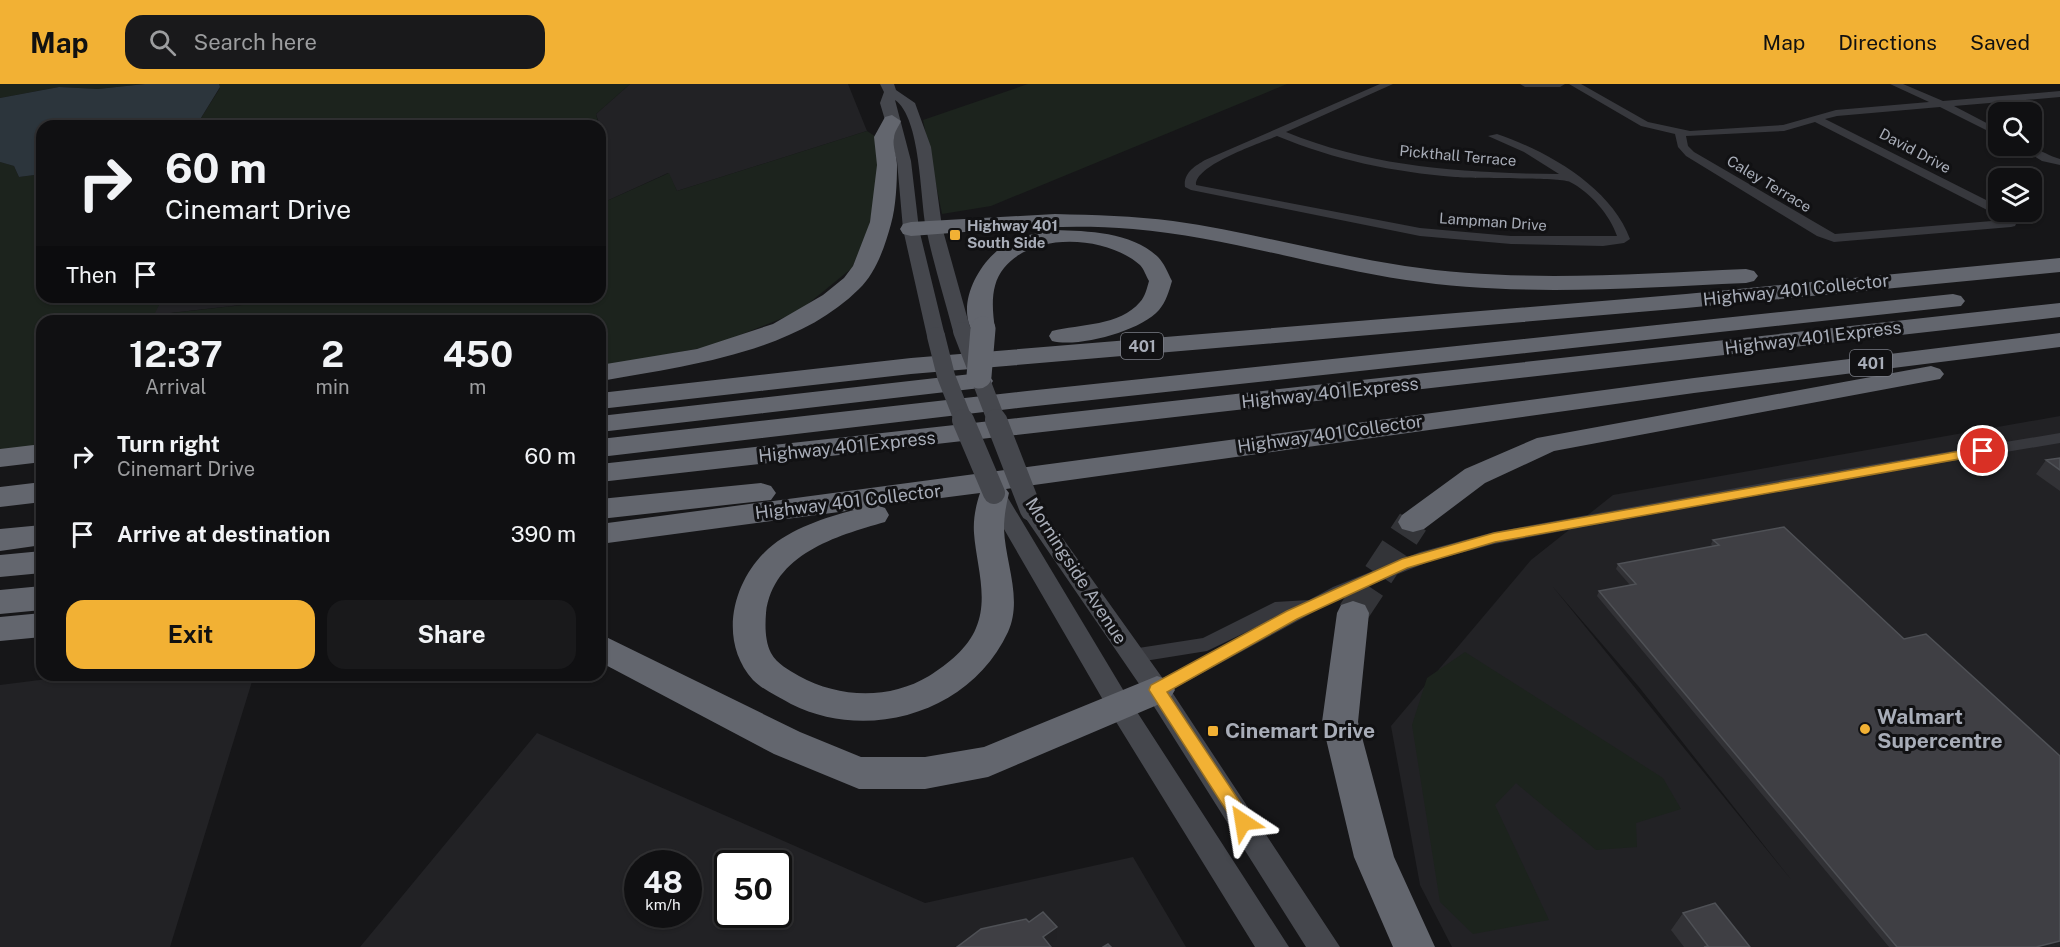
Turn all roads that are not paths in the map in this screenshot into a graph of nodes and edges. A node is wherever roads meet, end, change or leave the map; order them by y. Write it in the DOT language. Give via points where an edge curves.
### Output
graph roads {
  1 [pos="1388,84"];
  2 [pos="1525,84"];
  3 [pos="1560,84"];
  4 [pos="1574,84"];
  5 [pos="1895,84"];
  6 [pos="2014,84"];
  7 [pos="889,88"];
  8 [pos="2060,94"];
  9 [pos="2041,95"];
  10 [pos="1942,104"];
  11 [pos="1817,119"];
  12 [pos="892,121"];
  13 [pos="1988,128"];
  14 [pos="1278,133"];
  15 [pos="1680,133"];
  16 [pos="1493,136"];
  17 [pos="2041,156"];
  18 [pos="2060,162"];
  19 [pos="1569,177"];
  20 [pos="1988,206"];
  21 [pos="2011,222"];
  22 [pos="934,227"];
  23 [pos="911,229"];
  24 [pos="1856,238"];
  25 [pos="2060,265"];
  26 [pos="1946,276"];
  27 [pos="2060,290"];
  28 [pos="1686,301"];
  29 [pos="2060,310"];
  30 [pos="972,330"];
  31 [pos="2060,340"];
  32 [pos="2060,352"];
  33 [pos="911,366"];
  34 [pos="606,372"];
  35 [pos="979,376"];
  36 [pos="606,400"];
  37 [pos="606,423"];
  38 [pos="2060,438"];
  39 [pos="606,447"];
  40 [pos="36,454"];
  41 [pos="0,458"];
  42 [pos="36,468"];
  43 [pos="606,472"];
  44 [pos="0,473"];
  45 [pos="36,493"];
  46 [pos="0,497"];
  47 [pos="999,502"];
  48 [pos="36,507"];
  49 [pos="606,508"];
  50 [pos="0,510"];
  51 [pos="1413,522"];
  52 [pos="606,534"];
  53 [pos="36,536"];
  54 [pos="0,540"];
  55 [pos="36,563"];
  56 [pos="0,566"];
  57 [pos="36,599"];
  58 [pos="0,602"];
  59 [pos="1315,604"];
  60 [pos="1353,613"];
  61 [pos="36,626"];
  62 [pos="0,629"];
  63 [pos="606,650"];
  64 [pos="1132,656"];
  65 [pos="1157,690"];
  66 [pos="1119,705"];
  67 [pos="1273,947"];
  68 [pos="1324,947"];
  69 [pos="1414,947"];
  1 -- 14 [label="street"];
  2 -- 3 [label="street"];
  4 -- 15 [label="street" via="1629,117"];
  5 -- 10 [label="street"];
  6 -- 9 [label="street"];
  7 -- 12 [label="main road, Morningside Avenue" via="887,103"];
  7 -- 22 [label="main road, Morningside Avenue" via="908,103 924,147"];
  8 -- 9 [label="street"];
  9 -- 10 [label="street"];
  10 -- 11 [label="street" via="1836,113"];
  10 -- 13 [label="street"];
  11 -- 15 [label="street" via="1784,128"];
  11 -- 20 [label="street, David Drive"];
  12 -- 23 [label="main road, Morningside Avenue" via="904,161"];
  12 -- 34 [label="highway" via="884,137 887,165 881,222 864,266 852,283 782,329 700,356"];
  14 -- 19 [label="street, Pickthall Terrace" via="1327,152 1415,170"];
  14 -- 19 [label="street, Lampman Drive" via="1209,162 1191,178 1191,188 1420,232 1511,240 1624,239 1601,201"];
  15 -- 24 [label="street, Caley Terrace" via="1683,147 1690,154 1821,233 1834,238"];
  16 -- 19 [label="street, Lampman Drive" via="1523,146"];
  17 -- 18 [label="street"];
  21 -- 24 [label="street, David Drive"];
  22 -- 23 [label="highway"];
  22 -- 26 [label="highway" via="1054,220 1133,223 1406,273 1497,282 1616,282 1900,267"];
  22 -- 30 [label="main road, Morningside Avenue"];
  23 -- 47 [label="main road, Morningside Avenue, bridge" via="940,356"];
  25 -- 26 [label="highway, Highway 401 Collector / 401"];
  26 -- 28 [label="highway, Highway 401 Collector / 401"];
  27 -- 39 [label="highway, Highway 401 Express / 401"];
  28 -- 33 [label="highway, Highway 401 Collector / 401"];
  28 -- 37 [label="highway" via="1663,309"];
  29 -- 43 [label="highway, Highway 401 Express / 401"];
  30 -- 33 [label="highway" via="986,278 1005,252 1022,244 1059,236 1093,237 1135,250 1155,265 1162,276 1161,293 1147,309 1126,322"];
  30 -- 35 [label="highway, bridge"];
  31 -- 47 [label="highway, Highway 401 Collector / 401" via="1682,385"];
  32 -- 51 [label="highway" via="1547,444 1475,476"];
  33 -- 36 [label="highway, Highway 401 Collector / 401"];
  35 -- 64 [label="main road, Morningside Avenue, bridge" via="1031,510"];
  38 -- 59 [label="street" via="1494,538 1402,564"];
  40 -- 41 [label="highway"];
  42 -- 44 [label="highway"];
  45 -- 46 [label="highway"];
  47 -- 47 [label="highway" via="993,630 975,659 945,685 906,703 856,709 805,697 765,670 747,634 753,590 787,549 836,524 954,497"];
  47 -- 49 [label="highway" via="950,475"];
  47 -- 52 [label="highway, Highway 401 Collector / 401"];
  47 -- 66 [label="main road, Morningside Avenue"];
  48 -- 50 [label="highway"];
  53 -- 54 [label="highway"];
  55 -- 56 [label="highway"];
  57 -- 58 [label="highway"];
  59 -- 64 [label="street" via="1281,607 1207,644"];
  59 -- 65 [label="street"];
  60 -- 69 [label="highway" via="1340,722 1374,857"];
  61 -- 62 [label="highway"];
  63 -- 66 [label="highway" via="787,743 859,773 925,773 988,762"];
  64 -- 65 [label="main road, Morningside Avenue"];
  65 -- 66 [label="highway"];
  65 -- 68 [label="main road, Morningside Avenue"];
  66 -- 67 [label="main road, Morningside Avenue"];
}
